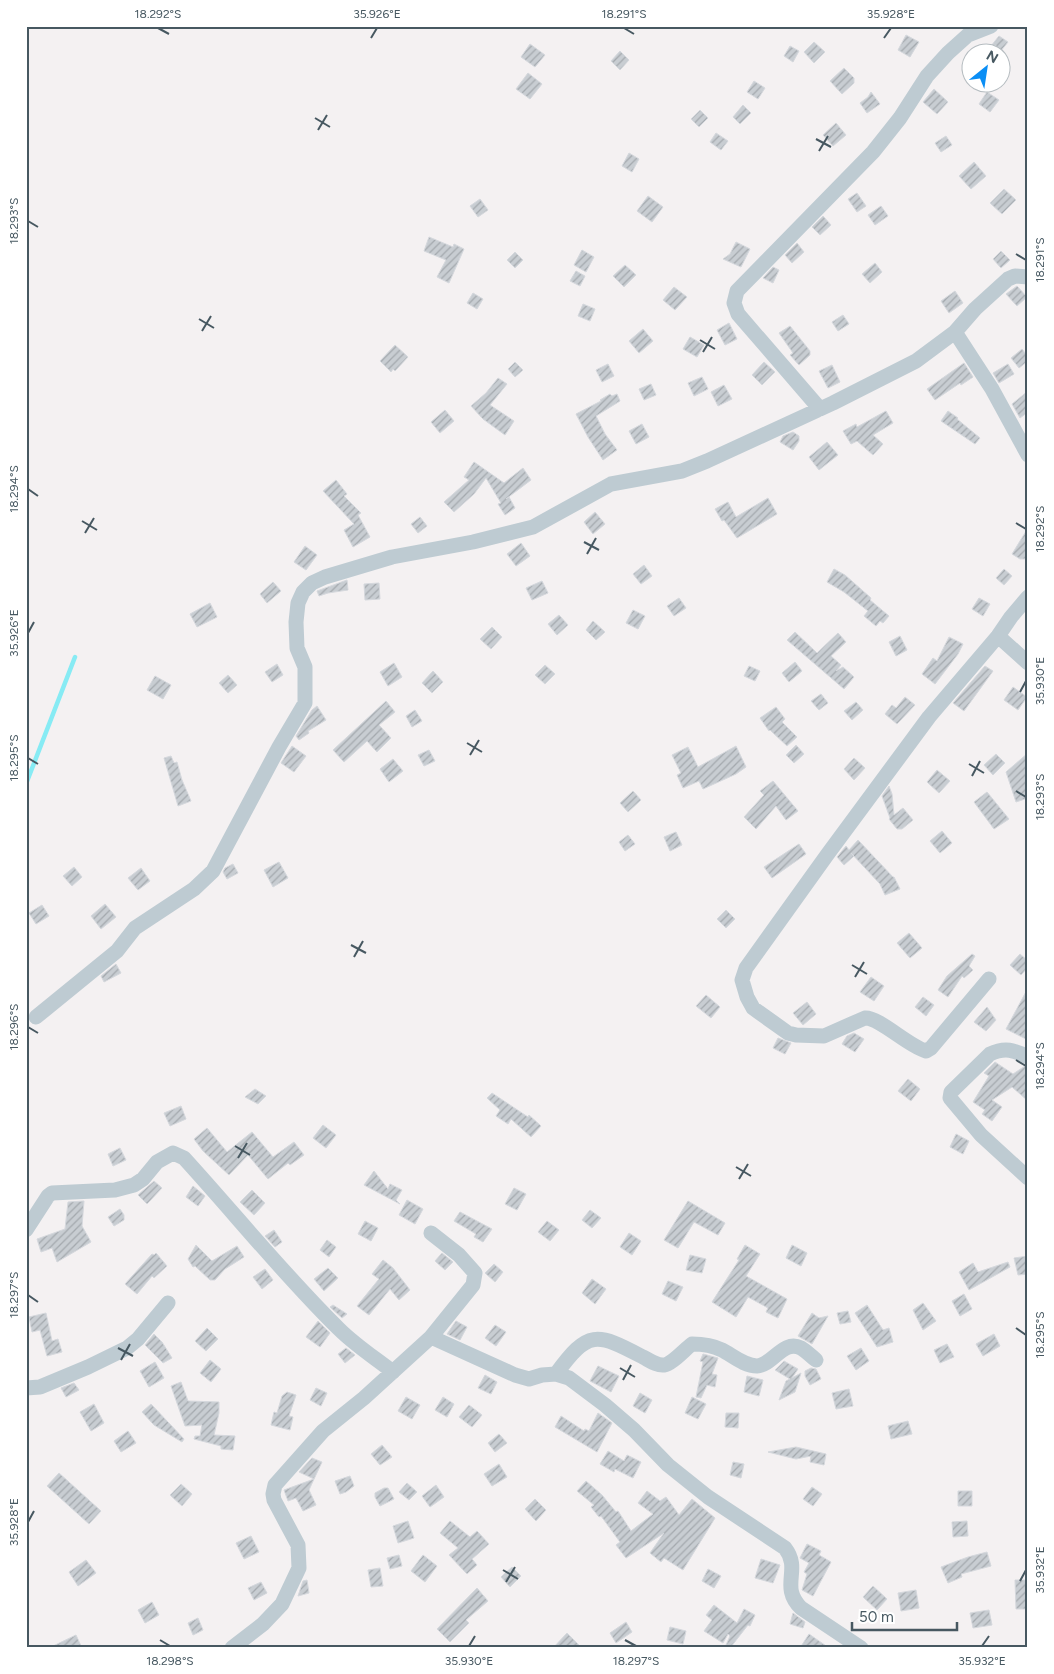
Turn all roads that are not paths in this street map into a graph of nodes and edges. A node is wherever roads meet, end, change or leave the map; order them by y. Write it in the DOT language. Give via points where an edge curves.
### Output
graph roads {
  1 [pos="990,26"];
  2 [pos="1028,277"];
  3 [pos="955,332"];
  4 [pos="820,410"];
  5 [pos="1028,454"];
  6 [pos="1028,597"];
  7 [pos="998,636"];
  8 [pos="1028,663"];
  9 [pos="990,979"];
  10 [pos="36,1017"];
  11 [pos="1028,1057"];
  12 [pos="1028,1178"];
  13 [pos="26,1230"];
  14 [pos="431,1233"];
  15 [pos="168,1303"];
  16 [pos="431,1337"];
  17 [pos="816,1360"];
  18 [pos="393,1372"];
  19 [pos="556,1374"];
  20 [pos="26,1388"];
  21 [pos="232,1648"];
  22 [pos="861,1648"];
  1 -- 4 [label="street" via="968,35 948,53 927,76 873,152 737,292 734,303 738,314"];
  2 -- 3 [label="street" via="1008,279"];
  3 -- 4 [label="street" via="916,361"];
  3 -- 5 [label="street"];
  4 -- 10 [label="street" via="682,471 611,484 533,527 392,557 312,584 298,603 296,622 297,648 305,667 305,702 213,871 194,889 135,928 117,951"];
  6 -- 7 [label="street"];
  7 -- 8 [label="street"];
  7 -- 9 [label="street" via="918,733 827,855 746,968 742,980 752,1008 788,1033 824,1036 870,1017 926,1050"];
  11 -- 12 [label="street" via="1010,1049 990,1054 952,1092 950,1098 981,1135"];
  13 -- 18 [label="street" via="44,1200 52,1193 115,1190 134,1185 158,1162 173,1153 179,1154 339,1329"];
  14 -- 16 [label="street" via="459,1255 475,1273 473,1285"];
  15 -- 20 [label="street" via="127,1348 40,1387"];
  16 -- 18 [label="street"];
  16 -- 19 [label="street" via="515,1375 529,1379"];
  17 -- 19 [label="street" via="800,1348 790,1346 770,1361 756,1366 706,1344 692,1344 663,1366 621,1345 596,1338 584,1342"];
  18 -- 21 [label="street" via="323,1430 275,1485 274,1500 298,1545 299,1568 282,1604"];
  19 -- 22 [label="street" via="569,1378 605,1405 668,1465 708,1497 785,1548 792,1563 790,1593 794,1601"];
}
